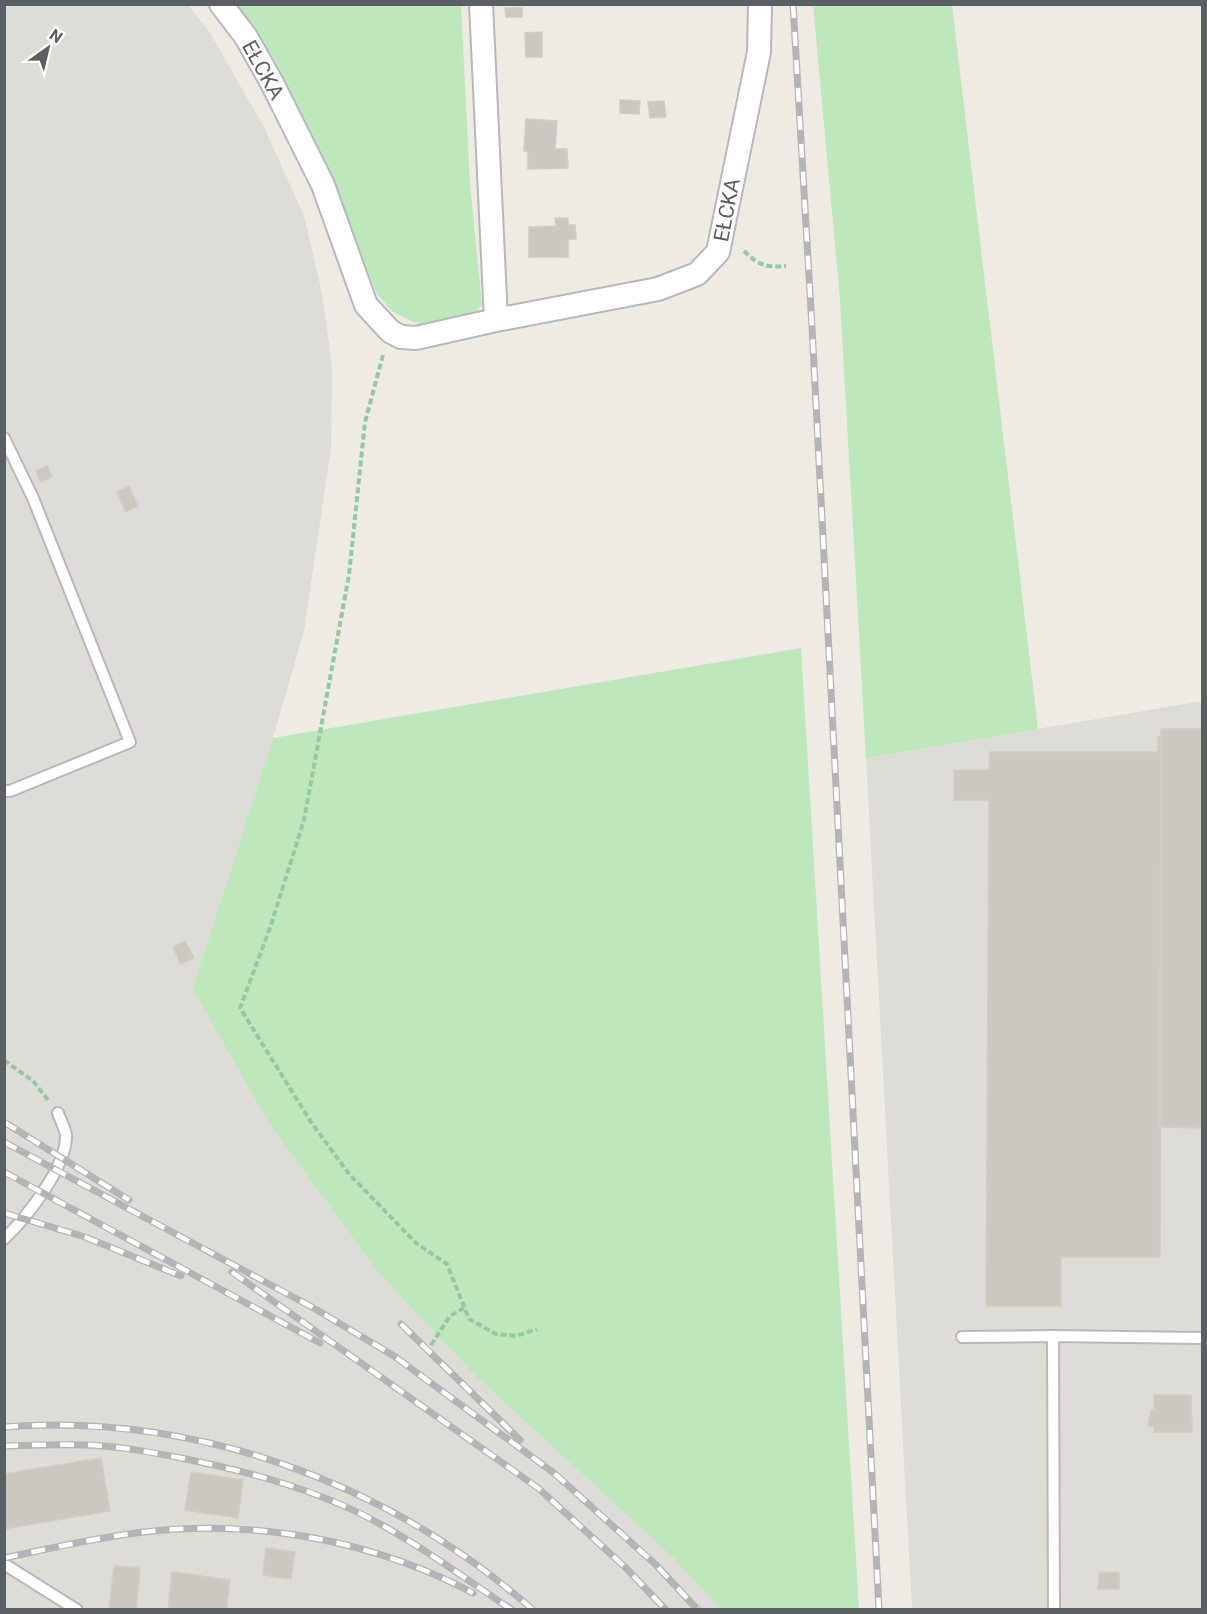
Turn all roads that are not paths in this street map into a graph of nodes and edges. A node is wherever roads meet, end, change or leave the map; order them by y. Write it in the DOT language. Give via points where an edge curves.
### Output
graph roads {
  1 [pos="221,4"];
  2 [pos="482,4"];
  3 [pos="760,4"];
  4 [pos="496,320"];
  5 [pos="4,438"];
  6 [pos="4,791"];
  7 [pos="58,1113"];
  8 [pos="4,1239"];
  9 [pos="1053,1336"];
  10 [pos="962,1337"];
  11 [pos="1203,1338"];
  12 [pos="4,1564"];
  13 [pos="76,1610"];
  14 [pos="1054,1610"];
  1 -- 4 [label="street, EŁCKA" via="246,37 272,83 323,185 366,305 401,337 416,338"];
  2 -- 4 [label="street"];
  3 -- 4 [label="street, EŁCKA" via="759,52 718,252 698,274 658,289"];
  5 -- 6 [label="lane" via="33,498 130,742"];
  7 -- 8 [label="lane" via="66,1135 56,1170 25,1218"];
  9 -- 10 [label="lane"];
  9 -- 11 [label="lane"];
  9 -- 14 [label="lane"];
  12 -- 13 [label="lane"];
}
